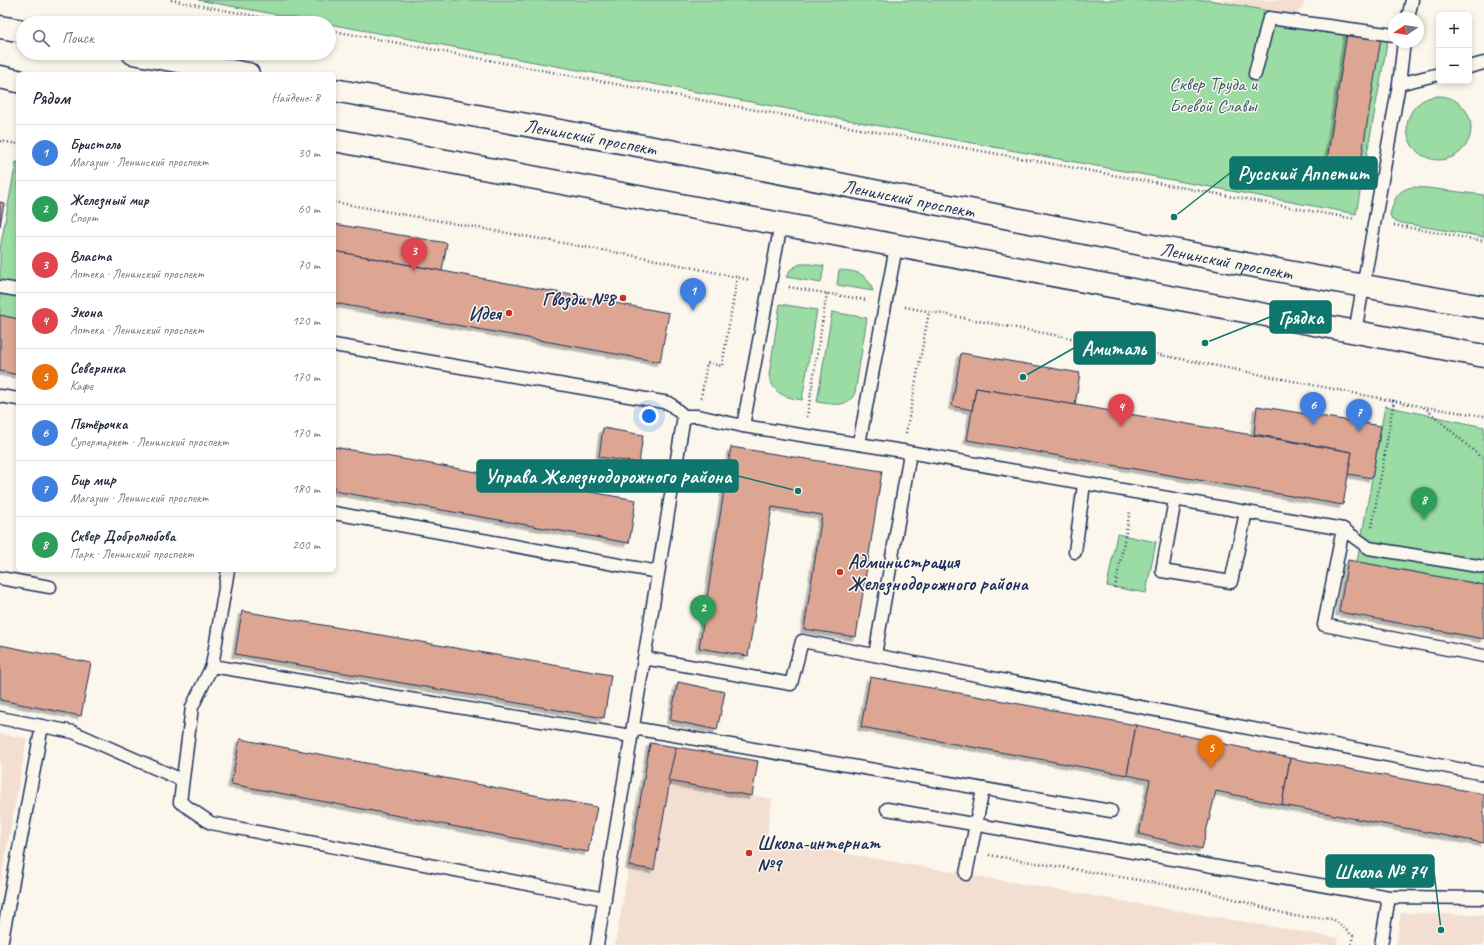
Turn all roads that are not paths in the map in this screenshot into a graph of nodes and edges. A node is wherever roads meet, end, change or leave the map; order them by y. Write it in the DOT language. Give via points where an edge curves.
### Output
graph roads {
  1 [pos="1412,0"];
  2 [pos="1409,12"];
  3 [pos="0,27"];
  4 [pos="16,30"];
  5 [pos="1388,34"];
  6 [pos="1403,48"];
  7 [pos="172,60"];
  8 [pos="1484,63"];
  9 [pos="1472,66"];
  10 [pos="237,72"];
  11 [pos="1255,74"];
  12 [pos="1436,75"];
  13 [pos="0,77"];
  14 [pos="16,81"];
  15 [pos="1399,84"];
  16 [pos="336,90"];
  17 [pos="336,140"];
  18 [pos="781,224"];
  19 [pos="896,247"];
  20 [pos="0,287"];
  21 [pos="1364,287"];
  22 [pos="16,289"];
  23 [pos="1484,307"];
  24 [pos="1355,332"];
  25 [pos="336,345"];
  26 [pos="1484,356"];
  27 [pos="0,396"];
  28 [pos="16,399"];
  29 [pos="684,416"];
  30 [pos="743,426"];
  31 [pos="859,444"];
  32 [pos="906,452"];
  33 [pos="1084,484"];
  34 [pos="1175,500"];
  35 [pos="1246,512"];
  36 [pos="336,513"];
  37 [pos="1342,529"];
  38 [pos="1075,552"];
  39 [pos="1484,568"];
  40 [pos="228,572"];
  41 [pos="658,572"];
  42 [pos="0,578"];
  43 [pos="50,587"];
  44 [pos="875,655"];
  45 [pos="1484,656"];
  46 [pos="644,658"];
  47 [pos="212,666"];
  48 [pos="0,718"];
  49 [pos="42,726"];
  50 [pos="632,732"];
  51 [pos="1484,774"];
  52 [pos="182,780"];
  53 [pos="983,789"];
  54 [pos="887,809"];
  55 [pos="1111,811"];
  56 [pos="977,824"];
  57 [pos="966,874"];
  58 [pos="1389,897"];
  59 [pos="1484,898"];
  60 [pos="605,899"];
  61 [pos="1,945"];
  62 [pos="597,945"];
  63 [pos="1381,945"];
  1 -- 2 [label="lane"];
  3 -- 4 [label="main road"];
  5 -- 11 [label="lane" via="1269,18"];
  6 -- 15 [label="lane"];
  7 -- 10 [label="main road"];
  8 -- 9 [label="lane"];
  12 -- 15 [label="lane"];
  13 -- 14 [label="main road"];
  15 -- 21 [label="lane"];
  16 -- 21 [label="main road, Ленинский проспект" via="663,150"];
  17 -- 18 [label="main road"];
  18 -- 19 [label="main road"];
  18 -- 30 [label="lane"];
  19 -- 24 [label="main road"];
  19 -- 31 [label="lane"];
  20 -- 22 [label="lane"];
  21 -- 23 [label="main road, Ленинский проспект"];
  21 -- 24 [label="lane"];
  24 -- 26 [label="main road"];
  25 -- 29 [label="lane" via="669,404"];
  27 -- 28 [label="lane"];
  29 -- 30 [label="lane" via="698,416"];
  29 -- 41 [label="lane"];
  30 -- 31 [label="lane"];
  31 -- 32 [label="lane"];
  32 -- 33 [label="lane"];
  32 -- 44 [label="lane"];
  33 -- 34 [label="lane"];
  33 -- 38 [label="lane"];
  34 -- 35 [label="lane"];
  34 -- 35 [label="lane" via="1162,570 1231,582"];
  35 -- 37 [label="lane"];
  36 -- 41 [label="lane"];
  37 -- 39 [label="lane" via="1369,548"];
  37 -- 45 [label="lane" via="1324,626"];
  40 -- 47 [label="lane"];
  41 -- 46 [label="lane"];
  42 -- 43 [label="lane"];
  44 -- 46 [label="lane" via="802,641 791,684"];
  44 -- 51 [label="lane"];
  46 -- 50 [label="lane"];
  47 -- 50 [label="lane"];
  47 -- 52 [label="lane" via="192,707"];
  48 -- 49 [label="lane"];
  49 -- 52 [label="lane" via="73,732"];
  49 -- 61 [label="lane"];
  50 -- 53 [label="lane"];
  50 -- 60 [label="lane"];
  52 -- 60 [label="lane" via="180,802 211,823"];
  53 -- 55 [label="lane"];
  53 -- 56 [label="lane"];
  54 -- 56 [label="lane"];
  56 -- 57 [label="lane"];
  56 -- 58 [label="lane"];
  58 -- 59 [label="lane"];
  58 -- 63 [label="lane"];
  60 -- 62 [label="lane"];
}
